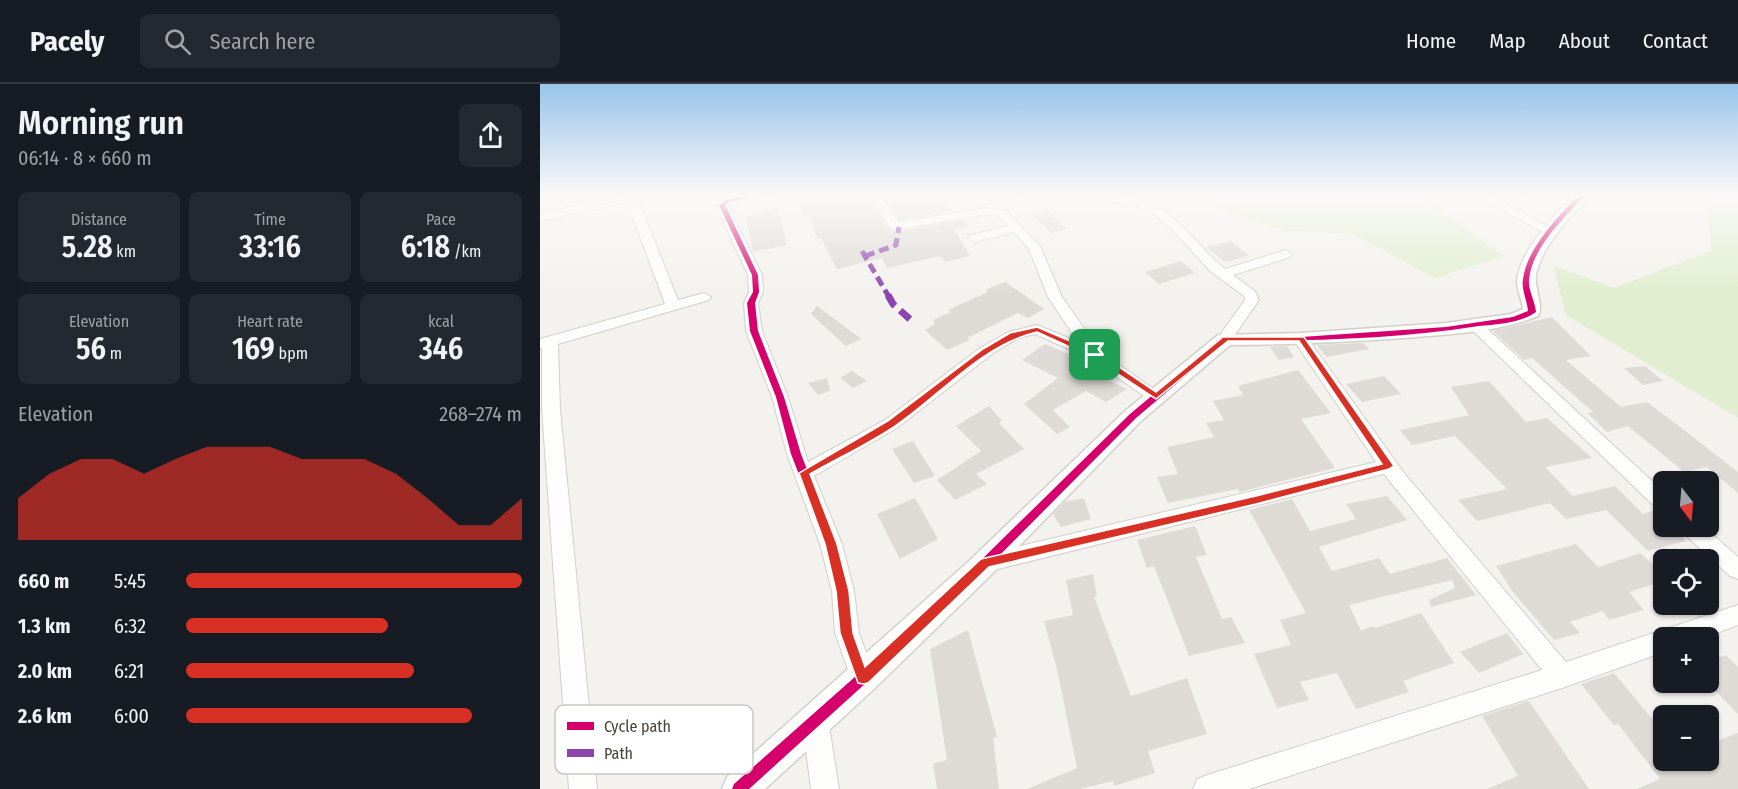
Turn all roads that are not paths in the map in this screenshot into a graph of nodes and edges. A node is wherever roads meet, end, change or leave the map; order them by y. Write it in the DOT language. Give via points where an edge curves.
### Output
graph roads {
  1 [pos="642,227"];
  2 [pos="732,227"];
  3 [pos="1176,227"];
  4 [pos="1543,227"];
  5 [pos="1554,227"];
  6 [pos="1017,228"];
  7 [pos="1551,231"];
  8 [pos="974,238"];
  9 [pos="1286,254"];
  10 [pos="1223,274"];
  11 [pos="704,297"];
  12 [pos="673,306"];
  13 [pos="1475,325"];
  14 [pos="1226,339"];
  15 [pos="1301,339"];
  16 [pos="545,342"];
  17 [pos="1095,355"];
  18 [pos="1156,396"];
  19 [pos="1389,466"];
  20 [pos="804,473"];
  21 [pos="1653,494"];
  22 [pos="1701,537"];
  23 [pos="986,563"];
  24 [pos="1738,570"];
  25 [pos="1738,615"];
  26 [pos="1704,627"];
  27 [pos="1653,645"];
  28 [pos="1562,676"];
  29 [pos="863,678"];
  30 [pos="576,705"];
  31 [pos="815,719"];
  32 [pos="582,774"];
  33 [pos="583,789"];
  34 [pos="739,789"];
  35 [pos="825,789"];
  36 [pos="1207,789"];
  1 -- 12 [label="street"];
  2 -- 20 [label="street" via="755,275 756,292 751,303 754,331"];
  3 -- 10 [label="street"];
  4 -- 7 [label="street"];
  5 -- 7 [label="street"];
  6 -- 8 [label="street"];
  6 -- 17 [label="street" via="1035,248 1051,289"];
  7 -- 13 [label="street" via="1526,280 1532,312 1515,319"];
  9 -- 10 [label="street"];
  10 -- 14 [label="street" via="1250,294 1252,300"];
  11 -- 12 [label="street"];
  12 -- 16 [label="street"];
  13 -- 15 [label="street"];
  13 -- 21 [label="street"];
  14 -- 15 [label="street"];
  14 -- 18 [label="street"];
  15 -- 19 [label="street"];
  16 -- 30 [label="street"];
  17 -- 18 [label="street"];
  17 -- 20 [label="street" via="1037,329 1013,335 891,424"];
  18 -- 23 [label="street"];
  19 -- 23 [label="street"];
  19 -- 28 [label="street"];
  20 -- 29 [label="street" via="831,544 843,591 847,633"];
  22 -- 24 [label="street"];
  23 -- 29 [label="street"];
  25 -- 26 [label="street"];
  27 -- 28 [label="street"];
  28 -- 36 [label="street"];
  29 -- 31 [label="street"];
  31 -- 34 [label="street"];
  31 -- 35 [label="street"];
  32 -- 33 [label="street"];
}
